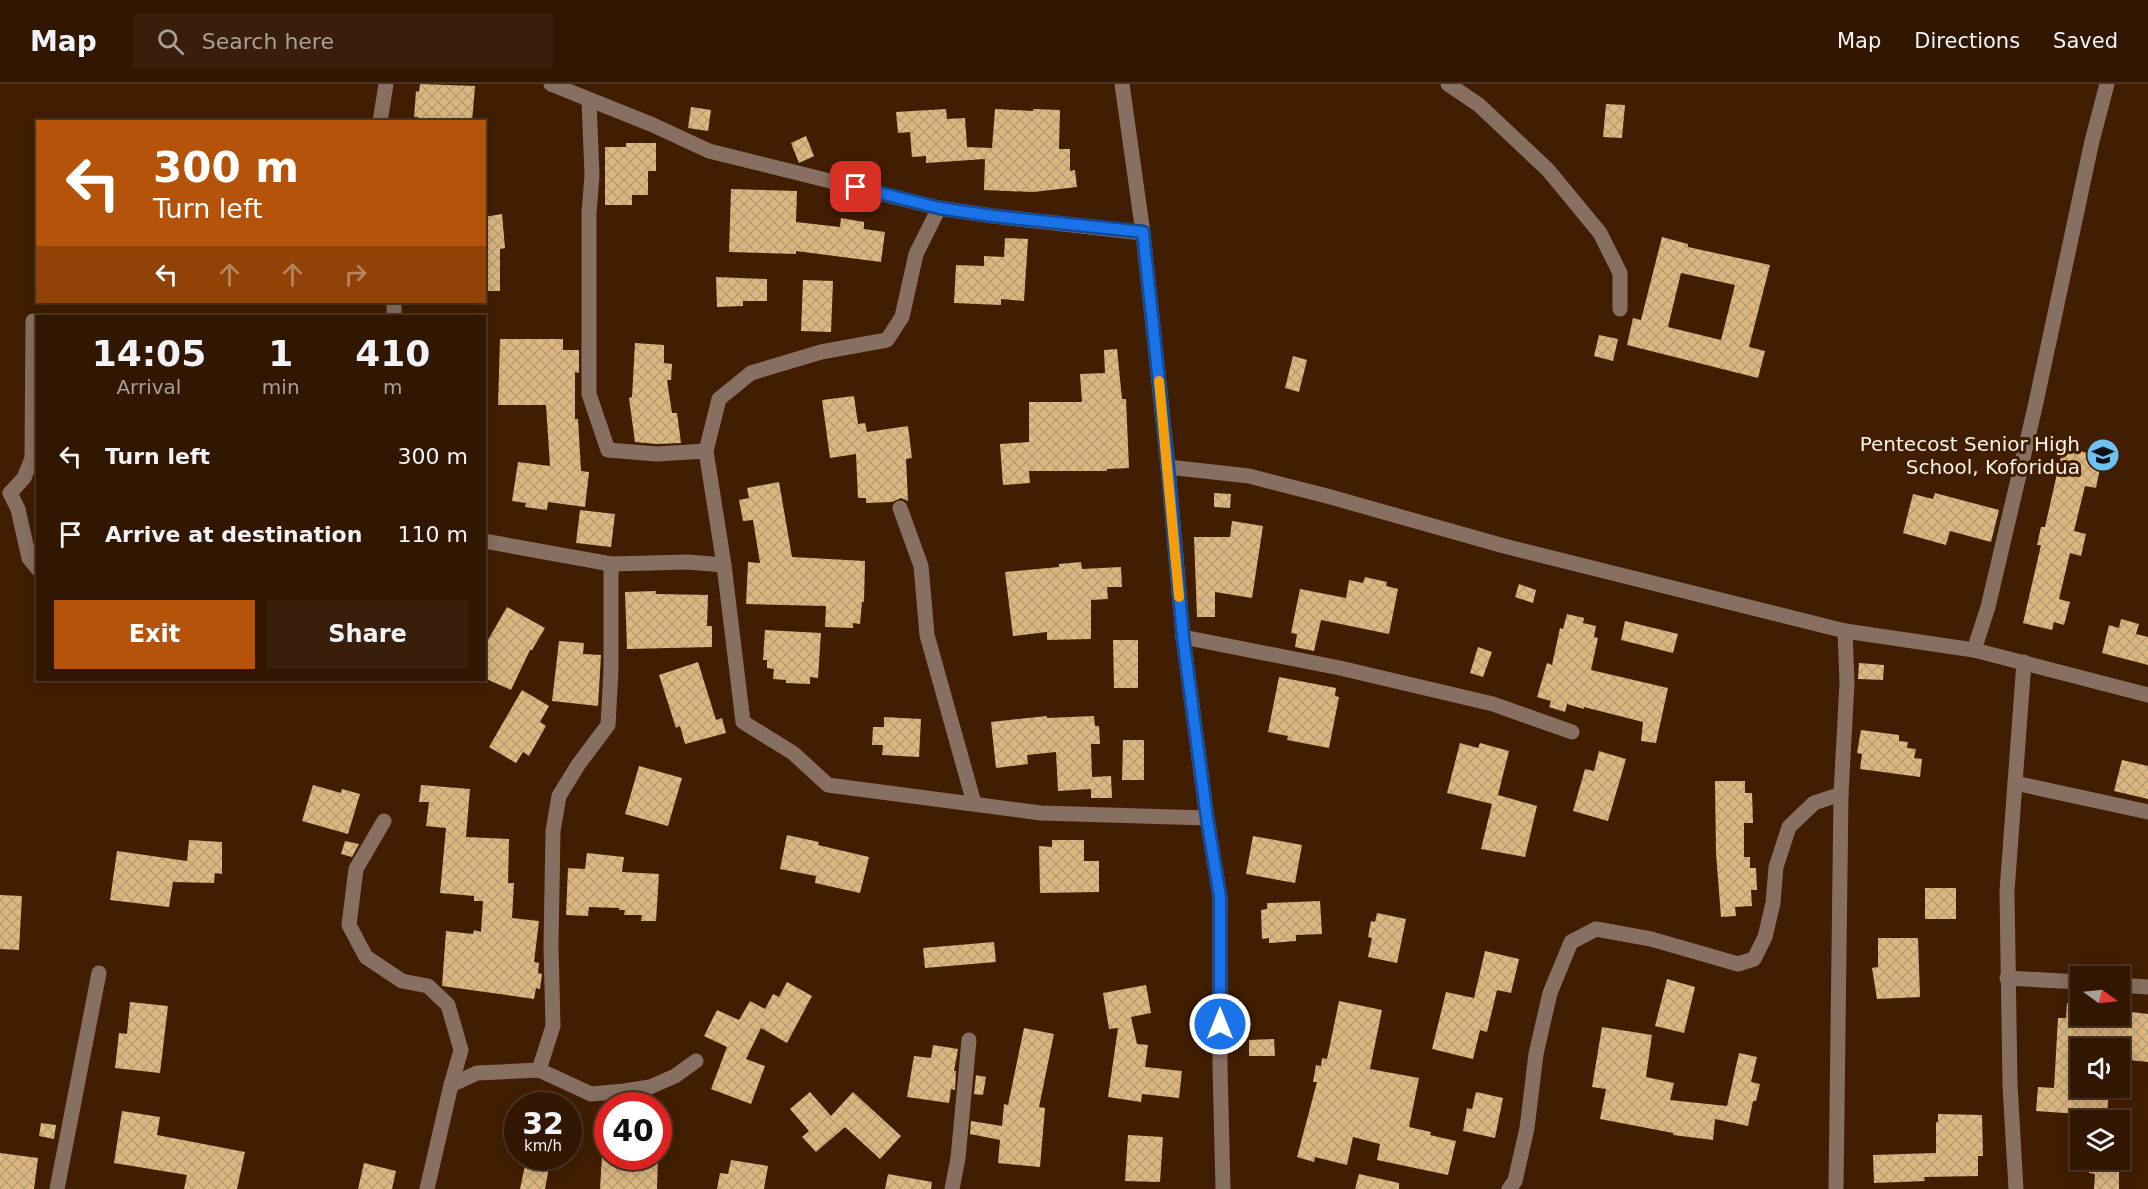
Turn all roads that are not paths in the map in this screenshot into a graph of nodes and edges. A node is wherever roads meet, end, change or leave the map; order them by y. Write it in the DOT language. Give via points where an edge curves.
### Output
graph roads {
  1 [pos="386,84"];
  2 [pos="550,84"];
  3 [pos="1122,84"];
  4 [pos="1448,84"];
  5 [pos="2108,84"];
  6 [pos="589,100"];
  7 [pos="380,120"];
  8 [pos="939,208"];
  9 [pos="1143,232"];
  10 [pos="1620,309"];
  11 [pos="33,321"];
  12 [pos="706,451"];
  13 [pos="1168,467"];
  14 [pos="5,492"];
  15 [pos="900,508"];
  16 [pos="486,542"];
  17 [pos="611,564"];
  18 [pos="724,565"];
  19 [pos="36,567"];
  20 [pos="1845,631"];
  21 [pos="1183,637"];
  22 [pos="1974,650"];
  23 [pos="2024,662"];
  24 [pos="2148,695"];
  25 [pos="1572,732"];
  26 [pos="2015,783"];
  27 [pos="1840,794"];
  28 [pos="974,803"];
  29 [pos="2148,812"];
  30 [pos="1207,818"];
  31 [pos="384,821"];
  32 [pos="99,974"];
  33 [pos="2007,978"];
  34 [pos="2070,981"];
  35 [pos="2130,986"];
  36 [pos="2148,987"];
  37 [pos="969,1040"];
  38 [pos="696,1061"];
  39 [pos="539,1070"];
  40 [pos="451,1085"];
  41 [pos="1228,1188"];
  42 [pos="57,1189"];
  43 [pos="427,1189"];
  44 [pos="952,1189"];
  45 [pos="1509,1189"];
  46 [pos="1836,1189"];
  47 [pos="2016,1189"];
  1 -- 7 [label="street"];
  2 -- 6 [label="street"];
  3 -- 9 [label="street"];
  4 -- 10 [label="street" via="1479,105 1548,170 1600,233 1620,273"];
  5 -- 22 [label="street" via="2091,141 1988,607"];
  6 -- 8 [label="street" via="709,151"];
  6 -- 12 [label="street" via="589,394 608,450 657,454"];
  8 -- 9 [label="street"];
  8 -- 12 [label="street" via="916,254 902,317 887,340 821,352 751,373 719,399"];
  9 -- 13 [label="street"];
  11 -- 14 [label="street" via="32,458 24,478"];
  12 -- 18 [label="street"];
  13 -- 20 [label="street" via="1249,476 1504,546"];
  13 -- 21 [label="street"];
  14 -- 19 [label="street" via="18,509 29,558"];
  15 -- 28 [label="street" via="921,566 927,635"];
  16 -- 17 [label="street"];
  17 -- 18 [label="street"];
  17 -- 39 [label="street" via="608,725 559,796 553,831 553,1026"];
  18 -- 28 [label="street" via="743,722 794,753 828,784"];
  20 -- 22 [label="street"];
  20 -- 27 [label="street" via="1847,683"];
  21 -- 25 [label="street" via="1492,704"];
  21 -- 30 [label="street"];
  22 -- 23 [label="street"];
  23 -- 24 [label="street"];
  23 -- 26 [label="street"];
  26 -- 29 [label="street"];
  26 -- 33 [label="street" via="2007,891"];
  27 -- 45 [label="street" via="1814,803 1789,827 1776,867 1765,937 1754,959 1738,964 1651,939 1596,929 1571,942 1550,993 1536,1054 1527,1128 1515,1181"];
  27 -- 46 [label="street"];
  28 -- 30 [label="street" via="1041,813"];
  30 -- 41 [label="street" via="1220,897 1220,1066"];
  31 -- 40 [label="street" via="356,869 349,925 366,957 402,981 428,986 448,1005 460,1050"];
  32 -- 42 [label="street"];
  33 -- 34 [label="street"];
  33 -- 47 [label="street"];
  35 -- 36 [label="street"];
  37 -- 44 [label="street"];
  38 -- 39 [label="street" via="650,1088 591,1094"];
  39 -- 40 [label="street" via="477,1073"];
  40 -- 43 [label="street"];
}
